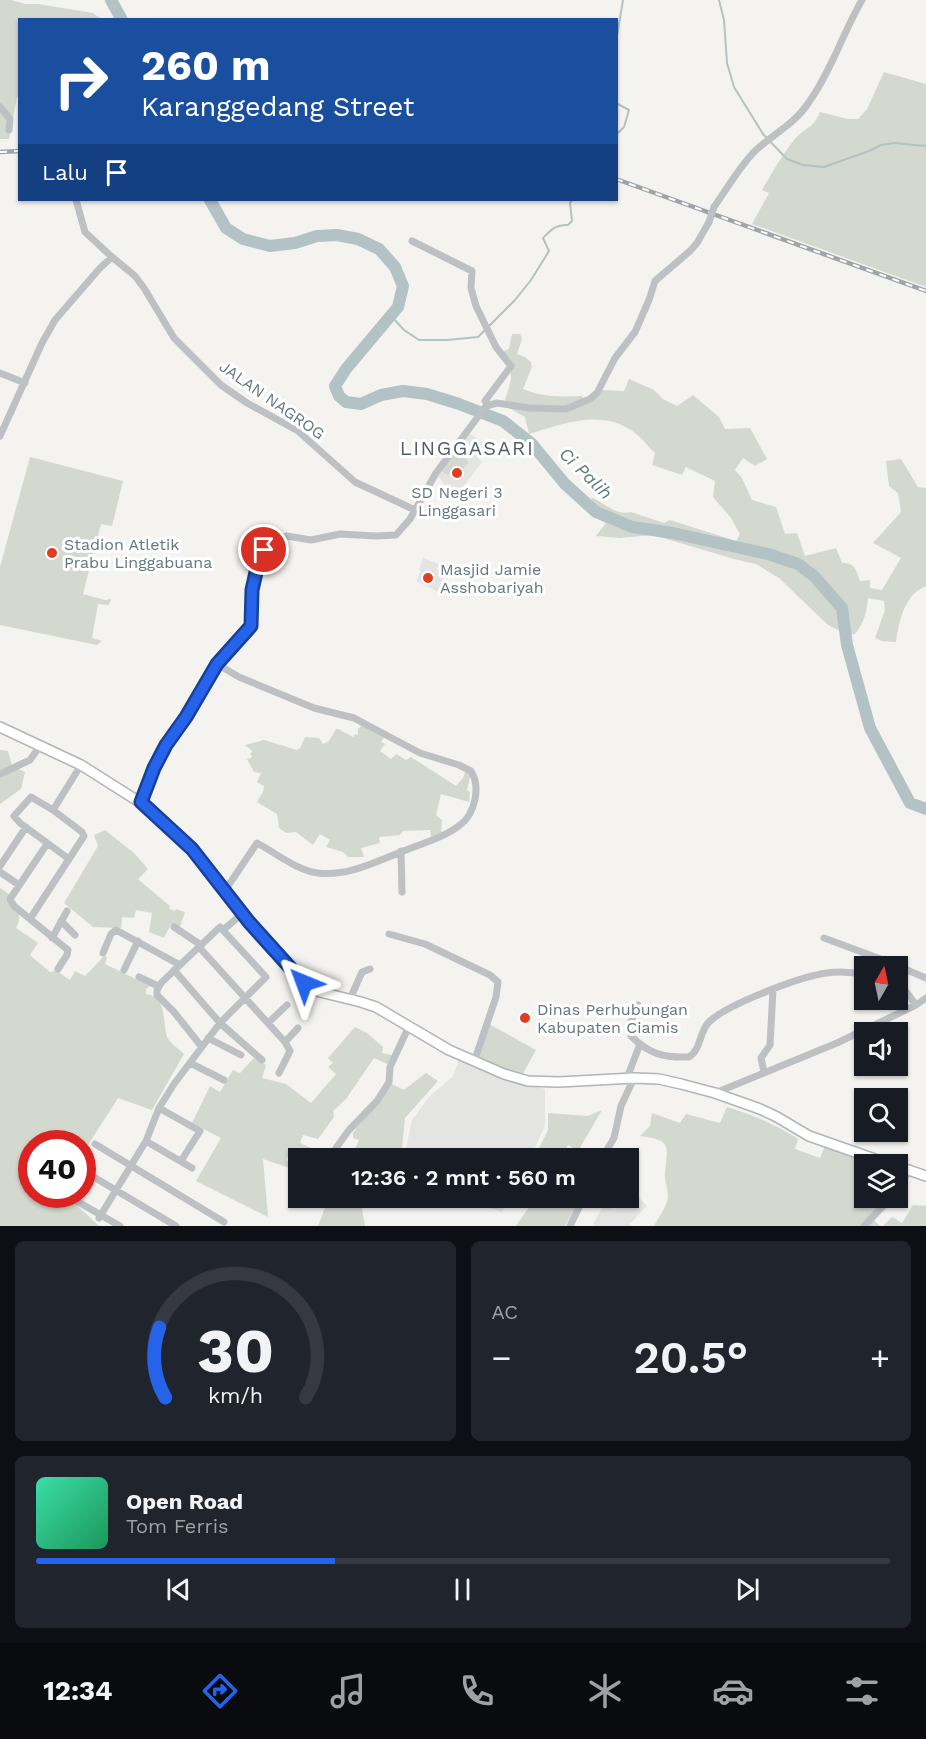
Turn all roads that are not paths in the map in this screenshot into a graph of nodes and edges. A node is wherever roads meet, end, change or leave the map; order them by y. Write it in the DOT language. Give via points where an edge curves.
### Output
graph roads {
  1 [pos="862,0"];
  2 [pos="0,107"];
  3 [pos="10,121"];
  4 [pos="18,122"];
  5 [pos="9,130"];
  6 [pos="76,201"];
  7 [pos="412,241"];
  8 [pos="112,257"];
  9 [pos="0,373"];
  10 [pos="25,383"];
  11 [pos="487,405"];
  12 [pos="0,436"];
  13 [pos="415,510"];
  14 [pos="217,664"];
  15 [pos="0,727"];
  16 [pos="40,746"];
  17 [pos="81,765"];
  18 [pos="0,774"];
  19 [pos="141,802"];
  20 [pos="53,810"];
  21 [pos="26,827"];
  22 [pos="47,844"];
  23 [pos="402,851"];
  24 [pos="69,860"];
  25 [pos="0,866"];
  26 [pos="0,872"];
  27 [pos="18,885"];
  28 [pos="224,892"];
  29 [pos="402,892"];
  30 [pos="67,911"];
  31 [pos="242,914"];
  32 [pos="30,919"];
  33 [pos="61,921"];
  34 [pos="174,927"];
  35 [pos="223,930"];
  36 [pos="389,934"];
  37 [pos="75,935"];
  38 [pos="52,938"];
  39 [pos="824,938"];
  40 [pos="138,941"];
  41 [pos="200,946"];
  42 [pos="103,953"];
  43 [pos="177,968"];
  44 [pos="58,969"];
  45 [pos="370,969"];
  46 [pos="124,970"];
  47 [pos="854,974"];
  48 [pos="139,977"];
  49 [pos="926,978"];
  50 [pos="158,986"];
  51 [pos="773,990"];
  52 [pos="908,994"];
  53 [pos="245,996"];
  54 [pos="926,998"];
  55 [pos="350,999"];
  56 [pos="287,1005"];
  57 [pos="638,1005"];
  58 [pos="916,1005"];
  59 [pos="220,1023"];
  60 [pos="268,1023"];
  61 [pos="409,1026"];
  62 [pos="298,1028"];
  63 [pos="208,1038"];
  64 [pos="285,1042"];
  65 [pos="640,1044"];
  66 [pos="201,1046"];
  67 [pos="241,1055"];
  68 [pos="262,1060"];
  69 [pos="474,1062"];
  70 [pos="190,1064"];
  71 [pos="764,1072"];
  72 [pos="279,1073"];
  73 [pos="631,1078"];
  74 [pos="224,1080"];
  75 [pos="715,1093"];
  76 [pos="159,1108"];
  77 [pos="146,1141"];
  78 [pos="96,1145"];
  79 [pos="336,1148"];
  80 [pos="608,1148"];
  81 [pos="861,1154"];
  82 [pos="181,1161"];
  83 [pos="131,1164"];
  84 [pos="192,1168"];
  85 [pos="909,1170"];
  86 [pos="925,1174"];
  87 [pos="96,1179"];
  88 [pos="115,1191"];
  89 [pos="87,1208"];
  90 [pos="579,1208"];
  91 [pos="881,1208"];
  92 [pos="100,1216"];
  93 [pos="224,1222"];
  94 [pos="120,1226"];
  95 [pos="176,1226"];
  96 [pos="570,1226"];
  97 [pos="864,1226"];
  1 -- 11 [label="street, bridge" via="809,103 789,126 749,157 714,207 697,243 655,280 635,332 611,364 597,393 566,409"];
  2 -- 3 [label="street"];
  3 -- 4 [label="street"];
  3 -- 5 [label="street"];
  6 -- 8 [label="street, JALAN NAGROG" via="85,232"];
  7 -- 11 [label="street" via="471,269 473,297 496,347 510,363 488,395"];
  8 -- 10 [label="street" via="55,320"];
  8 -- 13 [label="street, JALAN NAGROG" via="135,276 174,338 221,385 298,431 355,482"];
  9 -- 10 [label="street"];
  10 -- 12 [label="street"];
  11 -- 13 [label="street" via="436,473"];
  13 -- 14 [label="street" via="396,535 340,534 311,540 287,536 273,541 264,550 257,568 251,626"];
  14 -- 19 [label="street" via="166,745"];
  14 -- 23 [label="street" via="239,677 314,708 354,718 420,753 471,771 476,783 475,799 467,819 436,839"];
  15 -- 16 [label="street"];
  16 -- 17 [label="street"];
  16 -- 18 [label="street" via="30,760"];
  17 -- 19 [label="street"];
  17 -- 20 [label="street"];
  19 -- 28 [label="street" via="192,849"];
  20 -- 21 [label="street" via="31,797 14,816"];
  20 -- 24 [label="street" via="84,834"];
  21 -- 22 [label="street"];
  21 -- 25 [label="street"];
  22 -- 24 [label="street"];
  22 -- 27 [label="street"];
  23 -- 28 [label="street" via="367,866 320,873 294,865 257,843"];
  23 -- 29 [label="street"];
  24 -- 32 [label="street"];
  26 -- 27 [label="street"];
  27 -- 32 [label="street" via="10,901"];
  28 -- 31 [label="street"];
  30 -- 33 [label="street"];
  31 -- 35 [label="street"];
  31 -- 55 [label="street" via="304,983 322,994"];
  32 -- 38 [label="street"];
  33 -- 37 [label="street"];
  33 -- 38 [label="street"];
  34 -- 41 [label="street"];
  35 -- 41 [label="street" via="220,927"];
  35 -- 53 [label="street" via="265,974"];
  36 -- 69 [label="street" via="425,944 498,982"];
  38 -- 44 [label="street" via="68,952"];
  39 -- 49 [label="street"];
  40 -- 42 [label="street" via="114,930"];
  40 -- 43 [label="street"];
  40 -- 46 [label="street"];
  41 -- 43 [label="street"];
  41 -- 53 [label="street"];
  43 -- 50 [label="street"];
  43 -- 59 [label="street"];
  45 -- 55 [label="street" via="362,972"];
  47 -- 51 [label="street" via="826,973"];
  48 -- 50 [label="street"];
  50 -- 66 [label="street" via="157,995"];
  51 -- 65 [label="street" via="710,1021 689,1057 650,1052"];
  51 -- 71 [label="street" via="770,1045 761,1058"];
  52 -- 58 [label="street"];
  53 -- 59 [label="street"];
  53 -- 60 [label="street"];
  54 -- 58 [label="street"];
  55 -- 61 [label="street" via="376,1007"];
  56 -- 60 [label="street"];
  57 -- 65 [label="street" via="630,1031"];
  58 -- 71 [label="street"];
  59 -- 63 [label="street"];
  59 -- 68 [label="street"];
  60 -- 64 [label="street"];
  61 -- 69 [label="street"];
  61 -- 79 [label="street" via="390,1067 389,1082"];
  62 -- 64 [label="street"];
  63 -- 66 [label="street"];
  63 -- 67 [label="street"];
  64 -- 72 [label="street" via="290,1054"];
  65 -- 73 [label="street"];
  66 -- 70 [label="street"];
  69 -- 73 [label="street" via="528,1081"];
  70 -- 74 [label="street"];
  70 -- 76 [label="street"];
  71 -- 75 [label="street"];
  73 -- 75 [label="street" via="659,1079"];
  73 -- 80 [label="street"];
  75 -- 81 [label="street" via="777,1117 809,1136"];
  76 -- 77 [label="street"];
  76 -- 82 [label="street" via="200,1131"];
  77 -- 82 [label="street"];
  77 -- 83 [label="street"];
  78 -- 83 [label="street"];
  82 -- 84 [label="street"];
  83 -- 88 [label="street"];
  83 -- 93 [label="street"];
  85 -- 86 [label="street"];
  87 -- 88 [label="street"];
  88 -- 92 [label="street"];
  88 -- 95 [label="street"];
  89 -- 92 [label="street"];
  90 -- 96 [label="street"];
  91 -- 97 [label="street"];
  92 -- 94 [label="street"];
}
